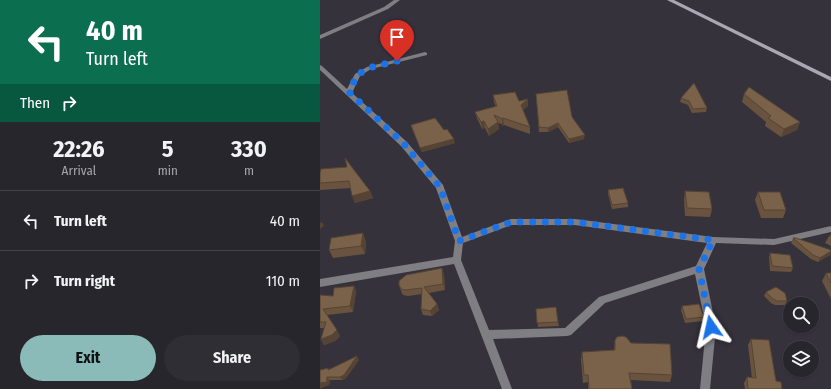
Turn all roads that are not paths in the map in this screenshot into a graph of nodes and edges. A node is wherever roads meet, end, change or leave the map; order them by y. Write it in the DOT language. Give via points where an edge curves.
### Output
graph roads {
  1 [pos="397,0"];
  2 [pos="670,0"];
  3 [pos="320,37"];
  4 [pos="425,54"];
  5 [pos="320,66"];
  6 [pos="831,80"];
  7 [pos="349,92"];
  8 [pos="831,229"];
  9 [pos="713,240"];
  10 [pos="459,241"];
  11 [pos="457,260"];
  12 [pos="699,269"];
  13 [pos="320,282"];
  14 [pos="486,335"];
  15 [pos="507,389"];
  16 [pos="705,389"];
  1 -- 3 [label="street" via="386,8"];
  2 -- 6 [label="main road"];
  4 -- 7 [label="street" via="369,68 357,75"];
  5 -- 7 [label="street"];
  7 -- 10 [label="street" via="404,144 440,187"];
  8 -- 9 [label="street" via="774,242"];
  9 -- 10 [label="street" via="575,222 511,222"];
  9 -- 12 [label="street"];
  10 -- 11 [label="street"];
  11 -- 13 [label="street"];
  11 -- 14 [label="street"];
  12 -- 14 [label="street" via="602,300 567,332"];
  12 -- 16 [label="street" via="711,327"];
  14 -- 15 [label="street"];
}
